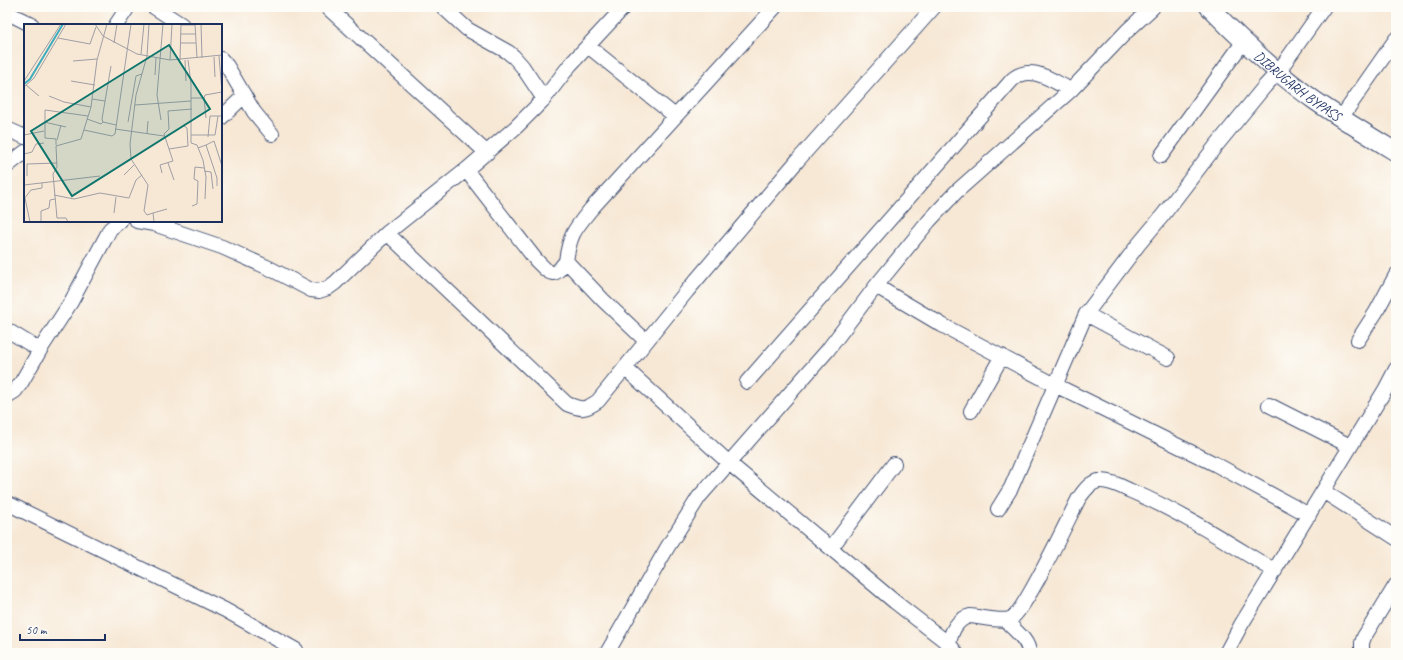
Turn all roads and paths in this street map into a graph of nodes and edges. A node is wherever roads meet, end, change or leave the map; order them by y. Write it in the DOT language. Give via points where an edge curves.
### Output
graph roads {
  1 [pos="128,7"];
  2 [pos="154,7"];
  3 [pos="327,7"];
  4 [pos="443,7"];
  5 [pos="624,7"];
  6 [pos="775,7"];
  7 [pos="934,7"];
  8 [pos="1153,7"];
  9 [pos="1209,7"];
  10 [pos="1324,7"];
  11 [pos="7,15"];
  12 [pos="30,24"];
  13 [pos="117,24"];
  14 [pos="180,24"];
  15 [pos="1396,39"];
  16 [pos="1244,41"];
  17 [pos="588,46"];
  18 [pos="222,61"];
  19 [pos="1278,72"];
  20 [pos="1071,90"];
  21 [pos="244,96"];
  22 [pos="544,99"];
  23 [pos="674,116"];
  24 [pos="222,117"];
  25 [pos="1341,118"];
  26 [pos="7,129"];
  27 [pos="272,134"];
  28 [pos="24,137"];
  29 [pos="1396,152"];
  30 [pos="24,153"];
  31 [pos="487,153"];
  32 [pos="1162,156"];
  33 [pos="7,166"];
  34 [pos="466,170"];
  35 [pos="118,222"];
  36 [pos="143,222"];
  37 [pos="388,233"];
  38 [pos="566,261"];
  39 [pos="1396,275"];
  40 [pos="876,286"];
  41 [pos="1086,314"];
  42 [pos="7,330"];
  43 [pos="1358,340"];
  44 [pos="646,341"];
  45 [pos="40,350"];
  46 [pos="1002,356"];
  47 [pos="1168,358"];
  48 [pos="625,368"];
  49 [pos="1396,369"];
  50 [pos="747,382"];
  51 [pos="1055,386"];
  52 [pos="7,396"];
  53 [pos="1269,405"];
  54 [pos="971,411"];
  55 [pos="1350,446"];
  56 [pos="729,463"];
  57 [pos="894,464"];
  58 [pos="1323,491"];
  59 [pos="7,503"];
  60 [pos="998,509"];
  61 [pos="1309,514"];
  62 [pos="1396,538"];
  63 [pos="831,548"];
  64 [pos="1274,571"];
  65 [pos="1396,585"];
  66 [pos="1005,620"];
  67 [pos="952,648"];
  68 [pos="296,650"];
  69 [pos="608,653"];
  70 [pos="1029,653"];
  71 [pos="1226,653"];
  72 [pos="1362,653"];
  1 -- 13 [label="street"];
  2 -- 14 [label="street"];
  3 -- 31 [label="street"];
  4 -- 22 [label="street" via="467,28 514,57"];
  5 -- 17 [label="street"];
  6 -- 23 [label="street"];
  7 -- 44 [label="street" via="793,166"];
  8 -- 20 [label="street"];
  9 -- 16 [label="main road, DIBRUGARH BYPASS"];
  10 -- 19 [label="street"];
  11 -- 12 [label="street"];
  15 -- 25 [label="street"];
  16 -- 19 [label="main road, DIBRUGARH BYPASS"];
  16 -- 32 [label="street"];
  17 -- 22 [label="street" via="570,64"];
  17 -- 23 [label="street"];
  18 -- 21 [label="street"];
  19 -- 25 [label="main road, DIBRUGARH BYPASS"];
  19 -- 41 [label="street" via="1215,147"];
  20 -- 40 [label="street" via="956,192"];
  20 -- 50 [label="street" via="1036,73 1018,74"];
  21 -- 24 [label="street"];
  21 -- 27 [label="street"];
  22 -- 31 [label="street"];
  23 -- 38 [label="street" via="574,229"];
  25 -- 29 [label="main road, DIBRUGARH BYPASS"];
  26 -- 28 [label="street"];
  30 -- 33 [label="street"];
  31 -- 34 [label="street"];
  34 -- 37 [label="street"];
  34 -- 38 [label="street" via="546,270 556,273"];
  35 -- 45 [label="street" via="106,235 71,302"];
  36 -- 37 [label="street" via="222,247 311,290 319,291 335,283"];
  37 -- 48 [label="street" via="567,404 579,409 588,408 598,402"];
  38 -- 44 [label="street"];
  39 -- 43 [label="street"];
  40 -- 46 [label="street" via="942,325"];
  40 -- 56 [label="street" via="827,351"];
  41 -- 47 [label="street"];
  41 -- 51 [label="street"];
  42 -- 45 [label="street"];
  44 -- 48 [label="street"];
  45 -- 52 [label="street" via="22,383"];
  46 -- 51 [label="street"];
  46 -- 54 [label="street"];
  48 -- 56 [label="street"];
  49 -- 55 [label="street"];
  51 -- 60 [label="street" via="1011,488"];
  51 -- 61 [label="street" via="1215,464"];
  53 -- 55 [label="street"];
  55 -- 58 [label="street"];
  56 -- 63 [label="street"];
  56 -- 69 [label="street" via="688,513"];
  57 -- 63 [label="street"];
  58 -- 61 [label="street"];
  58 -- 62 [label="street"];
  59 -- 68 [label="street" via="225,610"];
  61 -- 64 [label="street"];
  63 -- 67 [label="street"];
  64 -- 66 [label="street" via="1216,535 1145,497 1115,484 1099,481 1086,489 1079,498 1028,598 1014,616"];
  64 -- 71 [label="street"];
  65 -- 72 [label="street" via="1364,637"];
  66 -- 67 [label="street" via="965,617 955,626"];
  66 -- 70 [label="street" via="1024,640"];
}
